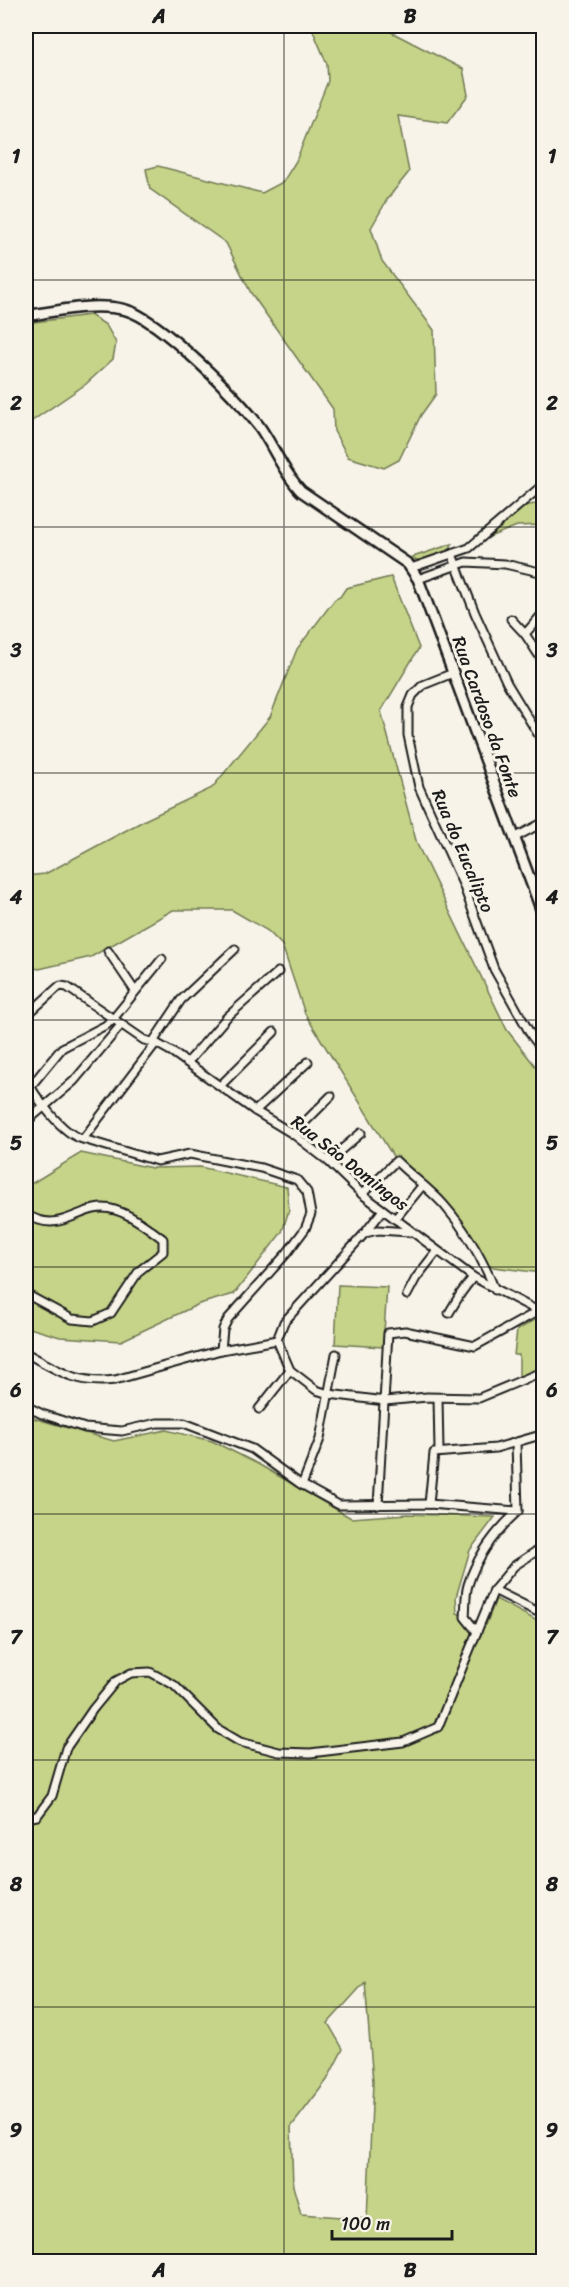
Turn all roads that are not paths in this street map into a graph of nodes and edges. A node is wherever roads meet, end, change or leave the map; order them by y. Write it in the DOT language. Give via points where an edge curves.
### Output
graph roads {
  1 [pos="26,316"];
  2 [pos="543,484"];
  3 [pos="452,554"];
  4 [pos="409,566"];
  5 [pos="457,566"];
  6 [pos="543,573"];
  7 [pos="418,579"];
  8 [pos="543,612"];
  9 [pos="510,619"];
  10 [pos="525,634"];
  11 [pos="543,663"];
  12 [pos="453,673"];
  13 [pos="543,744"];
  14 [pos="543,822"];
  15 [pos="514,838"];
  16 [pos="543,917"];
  17 [pos="235,949"];
  18 [pos="108,951"];
  19 [pos="162,959"];
  20 [pos="278,972"];
  21 [pos="135,992"];
  22 [pos="26,1015"];
  23 [pos="113,1019"];
  24 [pos="121,1025"];
  25 [pos="274,1032"];
  26 [pos="154,1043"];
  27 [pos="543,1052"];
  28 [pos="188,1062"];
  29 [pos="308,1062"];
  30 [pos="26,1077"];
  31 [pos="220,1086"];
  32 [pos="30,1087"];
  33 [pos="331,1096"];
  34 [pos="45,1105"];
  35 [pos="255,1112"];
  36 [pos="26,1122"];
  37 [pos="361,1133"];
  38 [pos="293,1134"];
  39 [pos="83,1139"];
  40 [pos="328,1161"];
  41 [pos="422,1186"];
  42 [pos="362,1194"];
  43 [pos="383,1210"];
  44 [pos="26,1214"];
  45 [pos="395,1218"];
  46 [pos="413,1232"];
  47 [pos="365,1233"];
  48 [pos="437,1251"];
  49 [pos="473,1277"];
  50 [pos="495,1290"];
  51 [pos="26,1294"];
  52 [pos="407,1295"];
  53 [pos="541,1310"];
  54 [pos="449,1313"];
  55 [pos="278,1340"];
  56 [pos="221,1350"];
  57 [pos="26,1353"];
  58 [pos="336,1354"];
  59 [pos="290,1370"];
  60 [pos="543,1371"];
  61 [pos="329,1394"];
  62 [pos="438,1398"];
  63 [pos="385,1401"];
  64 [pos="26,1406"];
  65 [pos="259,1409"];
  66 [pos="543,1434"];
  67 [pos="516,1442"];
  68 [pos="439,1451"];
  69 [pos="302,1485"];
  70 [pos="429,1504"];
  71 [pos="378,1505"];
  72 [pos="518,1511"];
  73 [pos="543,1545"];
  74 [pos="494,1590"];
  75 [pos="543,1615"];
  76 [pos="477,1632"];
  77 [pos="26,1818"];
  1 -- 4 [label="main road" via="100,307 123,309 147,318 260,427 301,491"];
  2 -- 3 [label="street" via="470,548"];
  3 -- 4 [label="street"];
  3 -- 5 [label="street"];
  4 -- 7 [label="main road, Rua Cardoso da Fonte"];
  5 -- 6 [label="street" via="476,562 505,564"];
  5 -- 7 [label="street"];
  5 -- 13 [label="street" via="507,683"];
  7 -- 12 [label="main road, Rua Cardoso da Fonte"];
  8 -- 10 [label="street"];
  9 -- 10 [label="street"];
  10 -- 11 [label="street"];
  12 -- 15 [label="main road, Rua Cardoso da Fonte"];
  12 -- 27 [label="street, Rua do Eucalipto" via="423,685 412,695 408,707 408,735 419,787 463,884 494,969"];
  14 -- 15 [label="street"];
  15 -- 16 [label="main road, Rua Cardoso da Fonte"];
  17 -- 26 [label="street" via="182,1000"];
  18 -- 21 [label="street"];
  19 -- 21 [label="street"];
  20 -- 28 [label="street" via="227,1017"];
  21 -- 23 [label="street"];
  22 -- 23 [label="street, Rua São Domingos" via="64,986"];
  23 -- 24 [label="street, Rua São Domingos"];
  23 -- 32 [label="street" via="62,1048"];
  24 -- 26 [label="street, Rua São Domingos"];
  24 -- 34 [label="street" via="74,1082"];
  25 -- 31 [label="street"];
  26 -- 28 [label="street, Rua São Domingos"];
  26 -- 39 [label="street"];
  28 -- 31 [label="street, Rua São Domingos"];
  29 -- 35 [label="street"];
  30 -- 32 [label="street"];
  31 -- 35 [label="street, Rua São Domingos"];
  32 -- 34 [label="street"];
  33 -- 38 [label="street"];
  34 -- 36 [label="street"];
  34 -- 39 [label="street" via="66,1130"];
  35 -- 38 [label="street, Rua São Domingos"];
  37 -- 40 [label="street"];
  38 -- 40 [label="street, Rua São Domingos"];
  39 -- 56 [label="street" via="157,1161 190,1154 261,1168 297,1180 307,1192 311,1214 305,1229 228,1319"];
  40 -- 42 [label="street, Rua São Domingos"];
  41 -- 42 [label="street" via="396,1161"];
  41 -- 45 [label="street"];
  41 -- 50 [label="street" via="458,1223"];
  42 -- 43 [label="street, Rua São Domingos"];
  43 -- 45 [label="street, Rua São Domingos"];
  43 -- 47 [label="street"];
  44 -- 51 [label="street" via="37,1221 56,1223 99,1209 115,1209 164,1239 163,1252 139,1271 111,1313 93,1321 72,1319"];
  45 -- 46 [label="street, Rua São Domingos"];
  46 -- 47 [label="street"];
  46 -- 48 [label="street, Rua São Domingos"];
  47 -- 55 [label="street" via="284,1323"];
  48 -- 49 [label="street, Rua São Domingos"];
  48 -- 52 [label="street"];
  49 -- 50 [label="street, Rua São Domingos"];
  49 -- 54 [label="street"];
  50 -- 53 [label="street, Rua São Domingos"];
  53 -- 63 [label="street" via="475,1346 405,1332 388,1333"];
  55 -- 56 [label="street"];
  55 -- 59 [label="street"];
  56 -- 57 [label="street" via="98,1382 56,1370"];
  58 -- 61 [label="street"];
  59 -- 61 [label="street" via="316,1390"];
  59 -- 65 [label="street"];
  60 -- 62 [label="street" via="478,1398"];
  61 -- 63 [label="street"];
  61 -- 69 [label="street" via="320,1439"];
  62 -- 63 [label="street"];
  62 -- 68 [label="street"];
  63 -- 71 [label="street"];
  64 -- 69 [label="street" via="85,1428 122,1431 157,1423 184,1423 252,1449"];
  66 -- 67 [label="street"];
  67 -- 68 [label="street" via="496,1448"];
  67 -- 72 [label="street"];
  68 -- 70 [label="street" via="434,1453"];
  69 -- 71 [label="street" via="339,1505"];
  70 -- 71 [label="street"];
  70 -- 72 [label="street"];
  72 -- 76 [label="street" via="481,1555 467,1586 465,1617"];
  73 -- 74 [label="street" via="514,1566"];
  74 -- 75 [label="street"];
  74 -- 76 [label="street"];
  76 -- 77 [label="street" via="438,1727 403,1742 310,1753 279,1752 240,1742 218,1729 174,1685 150,1672 131,1673 116,1681 93,1709 66,1748 52,1797 37,1816"];
}
